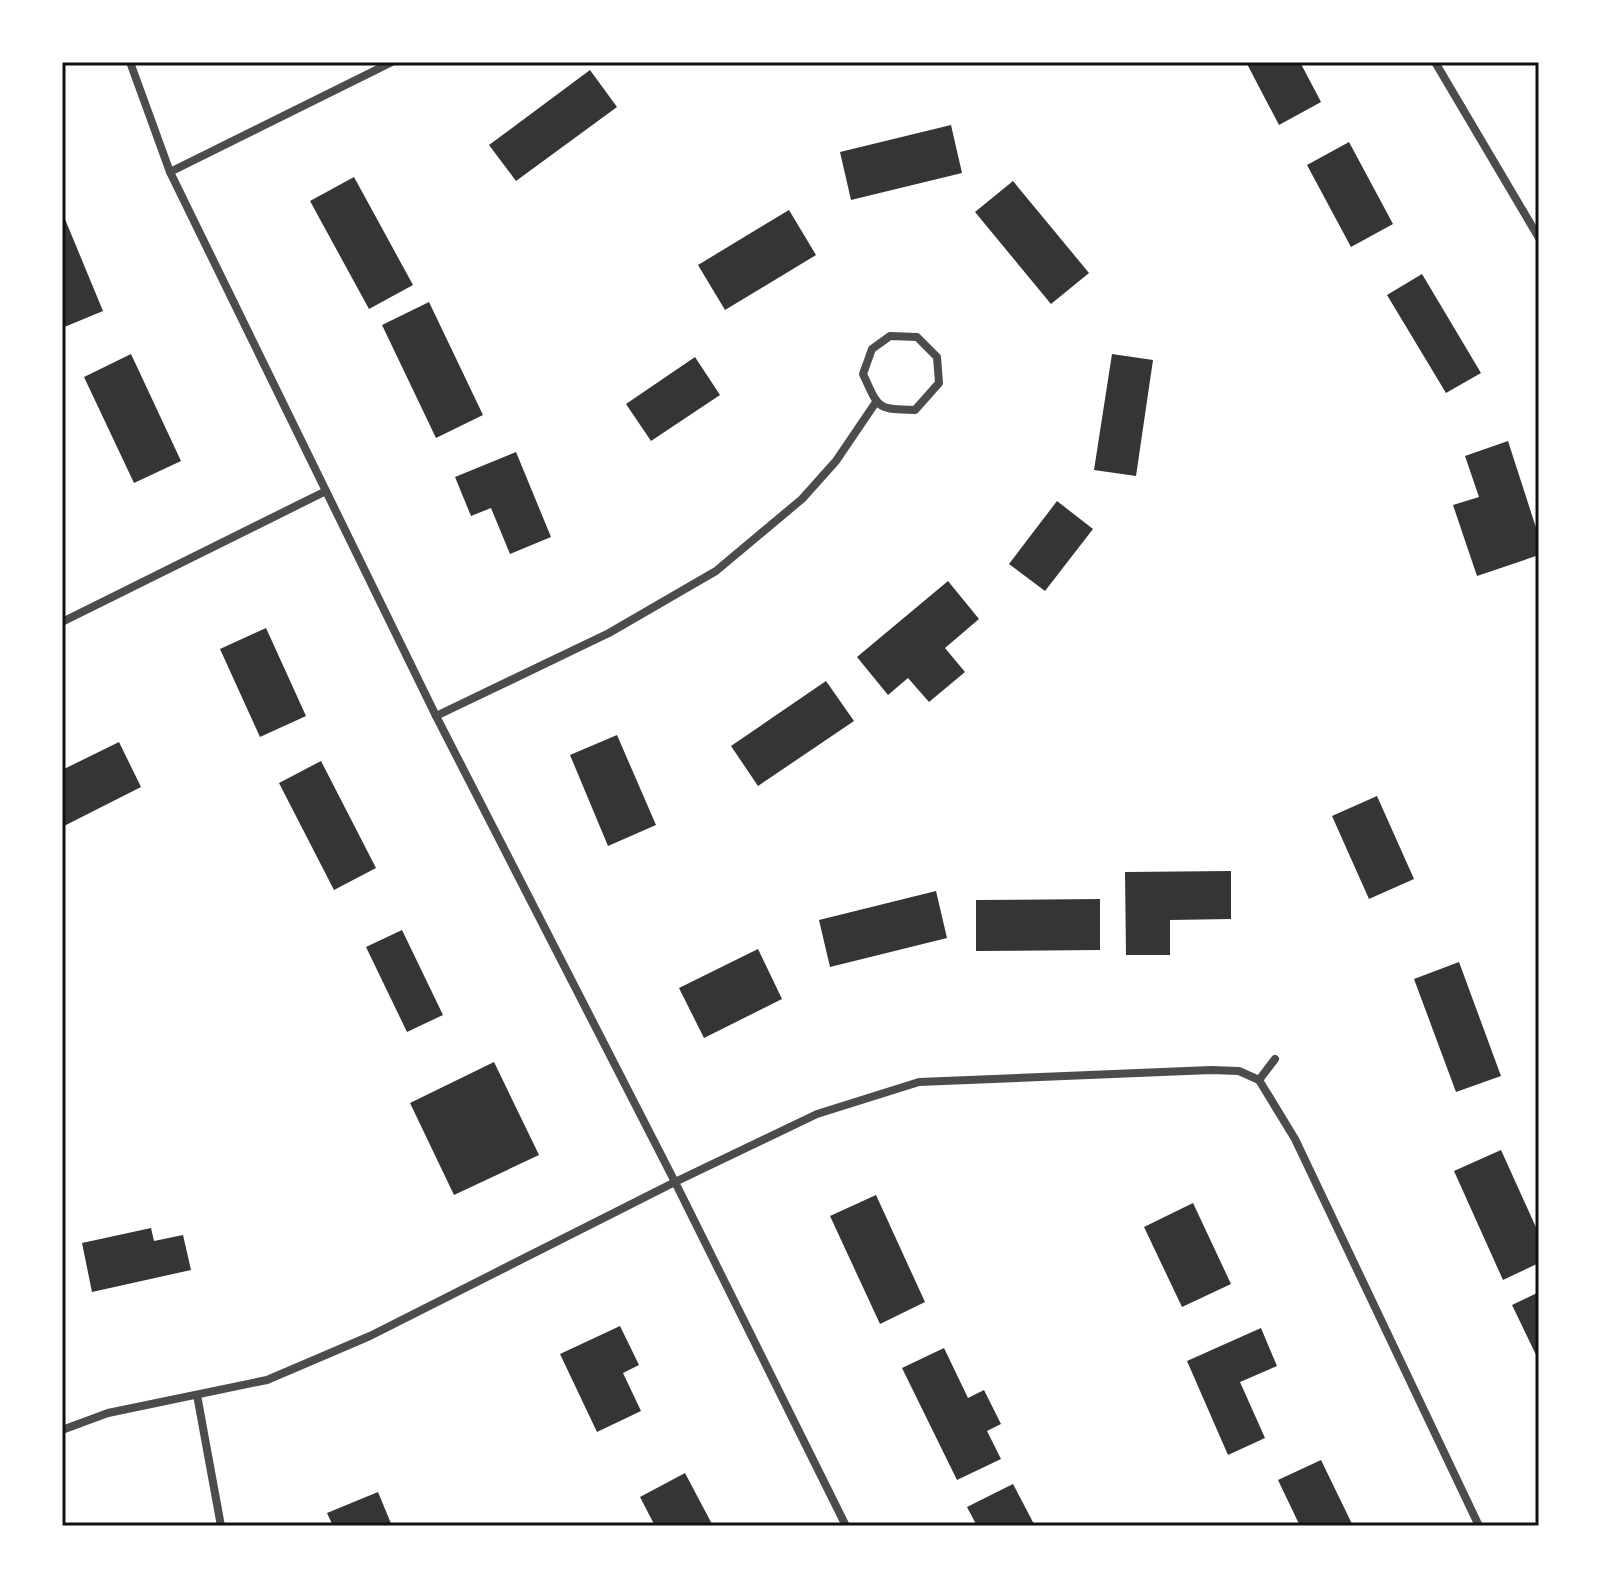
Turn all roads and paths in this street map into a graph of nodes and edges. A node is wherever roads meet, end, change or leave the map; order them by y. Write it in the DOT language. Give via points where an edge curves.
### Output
graph roads {
  1 [pos="130,62"];
  2 [pos="392,62"];
  3 [pos="1435,62"];
  4 [pos="170,172"];
  5 [pos="1539,238"];
  6 [pos="876,402"];
  7 [pos="326,491"];
  8 [pos="62,622"];
  9 [pos="436,716"];
  10 [pos="1275,1059"];
  11 [pos="1259,1080"];
  12 [pos="675,1182"];
  13 [pos="197,1395"];
  14 [pos="62,1430"];
  15 [pos="221,1526"];
  16 [pos="846,1526"];
  17 [pos="1479,1526"];
  1 -- 4 [label="street"];
  2 -- 4 [label="street"];
  3 -- 5 [label="street"];
  4 -- 7 [label="street"];
  6 -- 6 [label="street" via="888,410 915,410 939,383 937,357 917,337 890,336 872,349 863,374"];
  6 -- 9 [label="street" via="802,499 716,571 609,633"];
  7 -- 8 [label="street"];
  7 -- 9 [label="street"];
  9 -- 12 [label="street"];
  10 -- 11 [label="street"];
  11 -- 12 [label="street" via="1239,1071 1211,1070 919,1082 817,1114"];
  11 -- 17 [label="street" via="1295,1139"];
  12 -- 13 [label="street" via="370,1336 267,1380"];
  12 -- 16 [label="street"];
  13 -- 14 [label="street" via="108,1413"];
  13 -- 15 [label="street"];
}
